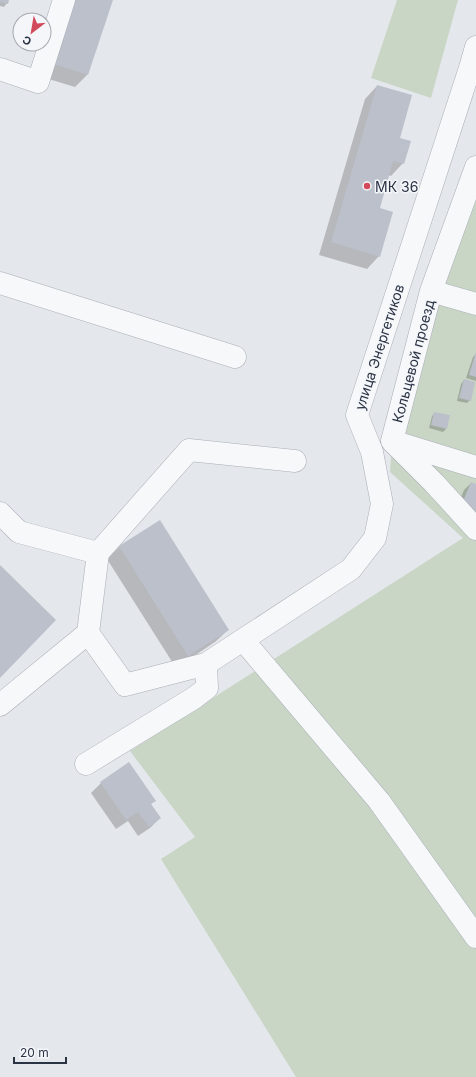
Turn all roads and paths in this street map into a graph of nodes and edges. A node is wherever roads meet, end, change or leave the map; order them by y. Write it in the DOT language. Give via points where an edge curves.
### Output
graph roads {
  1 [pos="64,0"];
  2 [pos="476,47"];
  3 [pos="0,68"];
  4 [pos="473,69"];
  5 [pos="476,167"];
  6 [pos="0,283"];
  7 [pos="431,291"];
  8 [pos="476,304"];
  9 [pos="235,357"];
  10 [pos="392,441"];
  11 [pos="295,461"];
  12 [pos="476,467"];
  13 [pos="0,514"];
  14 [pos="476,529"];
  15 [pos="98,553"];
  16 [pos="88,633"];
  17 [pos="243,640"];
  18 [pos="206,664"];
  19 [pos="0,705"];
  20 [pos="86,764"];
  21 [pos="476,937"];
  1 -- 3 [label="street" via="38,82"];
  2 -- 4 [label="street, улица Энергетиков"];
  4 -- 17 [label="street, улица Энергетиков" via="357,415 372,452 382,504 375,538 351,569"];
  5 -- 7 [label="street, Кольцевой проезд"];
  6 -- 9 [label="street"];
  7 -- 8 [label="street"];
  7 -- 10 [label="street, Кольцевой проезд"];
  10 -- 12 [label="street"];
  10 -- 14 [label="street, Кольцевой проезд"];
  11 -- 15 [label="street" via="189,450"];
  13 -- 15 [label="street" via="20,532"];
  15 -- 16 [label="street"];
  16 -- 18 [label="street, улица Энергетиков" via="125,685"];
  16 -- 19 [label="street"];
  17 -- 18 [label="street, улица Энергетиков"];
  17 -- 21 [label="street" via="379,801"];
  18 -- 20 [label="street" via="207,688"];
}
